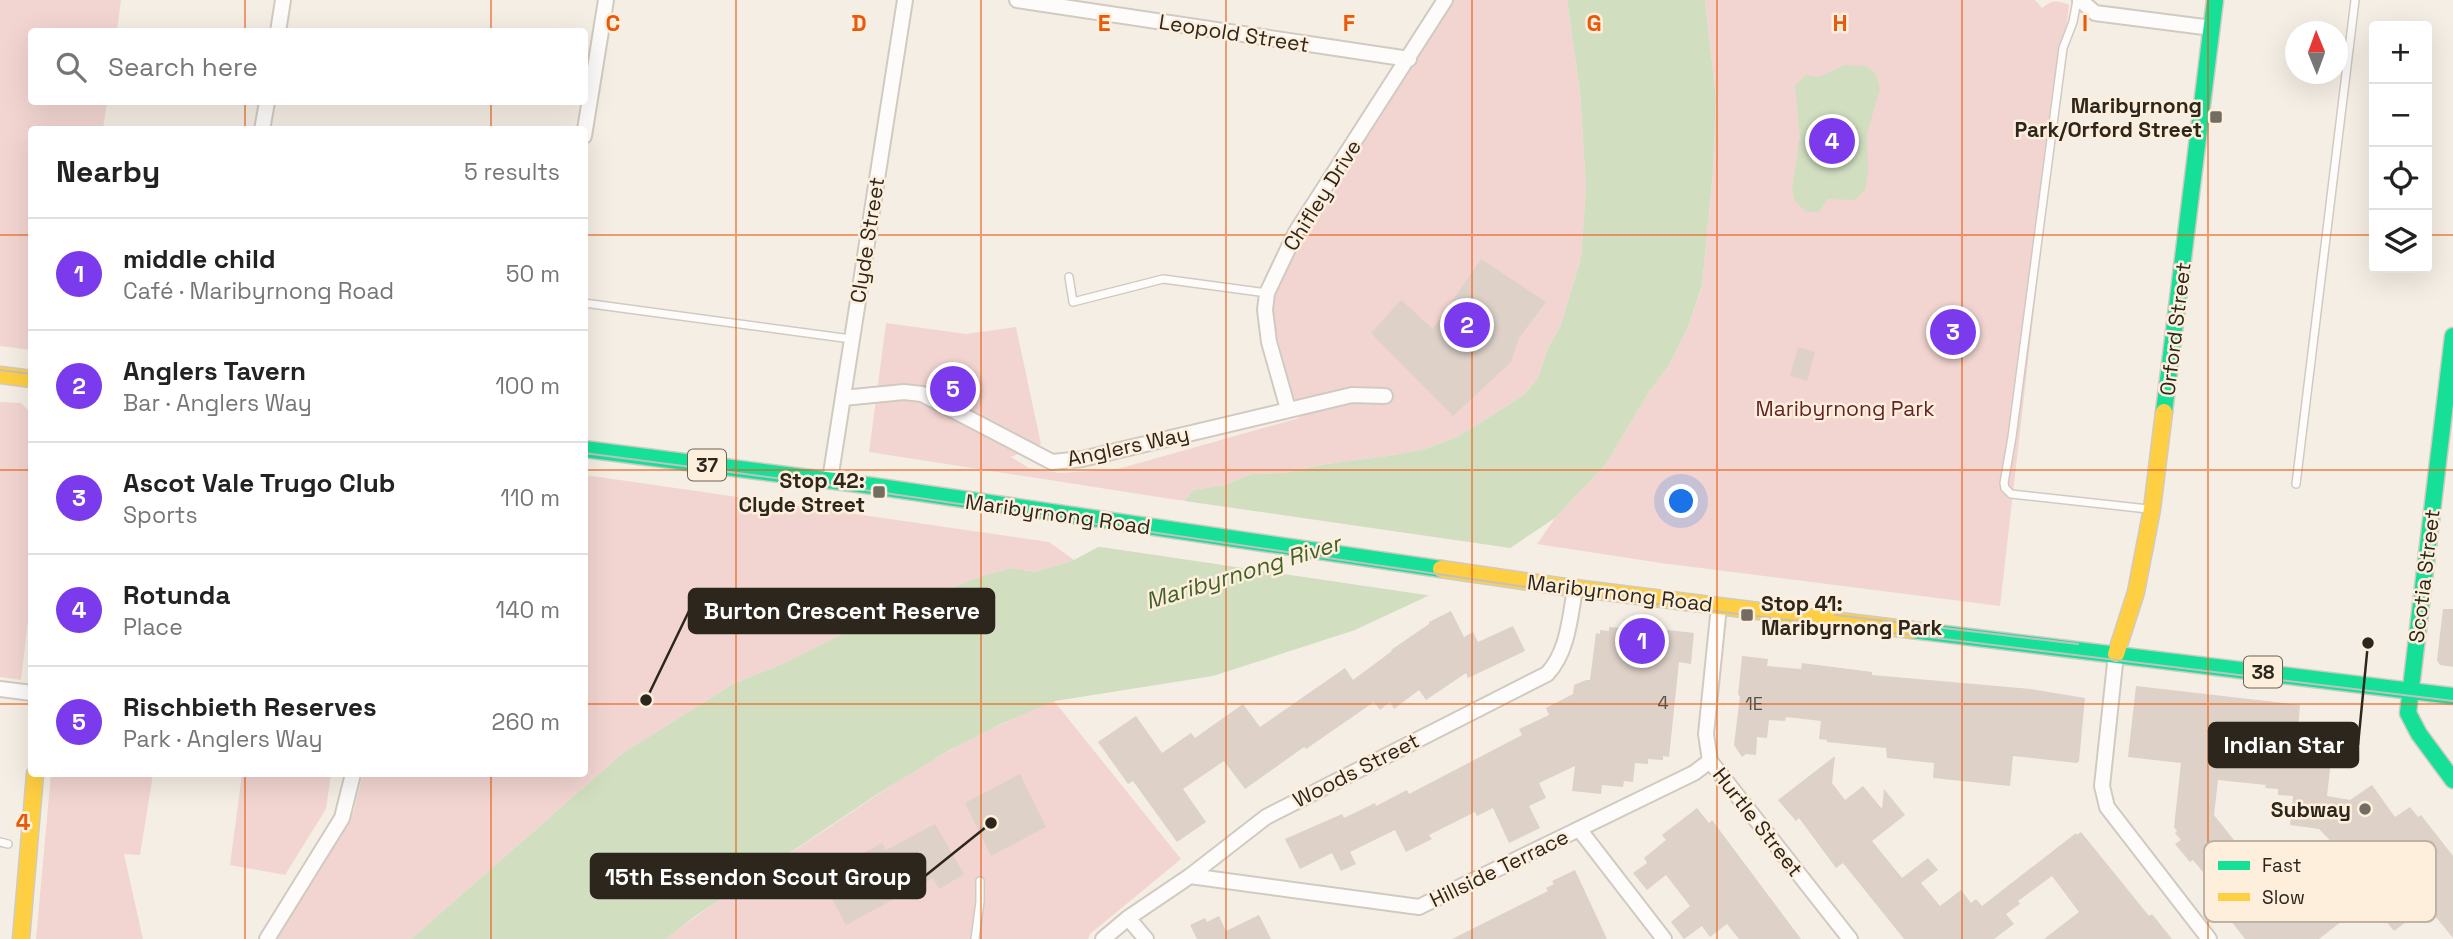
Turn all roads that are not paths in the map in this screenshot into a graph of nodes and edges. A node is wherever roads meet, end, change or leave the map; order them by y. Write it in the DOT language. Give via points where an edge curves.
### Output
graph roads {
  1 [pos="283,0"];
  2 [pos="606,0"];
  3 [pos="905,0"];
  4 [pos="1017,0"];
  5 [pos="1445,0"];
  6 [pos="2079,0"];
  7 [pos="2215,0"];
  8 [pos="2355,0"];
  9 [pos="279,28"];
  10 [pos="2211,28"];
  11 [pos="1409,59"];
  12 [pos="266,105"];
  13 [pos="263,126"];
  14 [pos="585,126"];
  15 [pos="1069,277"];
  16 [pos="1267,292"];
  17 [pos="588,304"];
  18 [pos="2453,336"];
  19 [pos="852,340"];
  20 [pos="0,374"];
  21 [pos="28,378"];
  22 [pos="1385,396"];
  23 [pos="843,398"];
  24 [pos="1288,409"];
  25 [pos="588,450"];
  26 [pos="830,480"];
  27 [pos="2296,484"];
  28 [pos="2152,509"];
  29 [pos="1575,589"];
  30 [pos="1719,606"];
  31 [pos="2116,654"];
  32 [pos="0,689"];
  33 [pos="2410,691"];
  34 [pos="28,692"];
  35 [pos="2453,696"];
  36 [pos="1710,761"];
  37 [pos="35,777"];
  38 [pos="352,777"];
  39 [pos="2453,780"];
  40 [pos="1578,829"];
  41 [pos="1190,876"];
  42 [pos="979,881"];
  43 [pos="1128,918"];
  44 [pos="21,939"];
  45 [pos="267,939"];
  46 [pos="975,939"];
  47 [pos="1103,939"];
  48 [pos="1146,939"];
  49 [pos="1664,939"];
  50 [pos="1850,939"];
  51 [pos="2209,939"];
  1 -- 9 [label="street"];
  2 -- 14 [label="street"];
  3 -- 19 [label="street, Clyde Street"];
  4 -- 11 [label="street, Leopold Street"];
  5 -- 11 [label="street, Chifley Drive"];
  6 -- 10 [label="street" via="2095,13"];
  6 -- 28 [label="lane" via="2063,48 2004,482 2011,494"];
  7 -- 10 [label="main road, Orford Street"];
  8 -- 27 [label="lane"];
  10 -- 28 [label="main road, Orford Street"];
  11 -- 16 [label="street, Chifley Drive" via="1296,232"];
  12 -- 13 [label="street"];
  15 -- 16 [label="lane" via="1073,302 1164,279"];
  16 -- 24 [label="street, Chifley Drive" via="1269,342"];
  17 -- 19 [label="lane"];
  18 -- 33 [label="main road, Scotia Street"];
  19 -- 23 [label="street, Clyde Street"];
  20 -- 21 [label="main road"];
  22 -- 24 [label="street, Anglers Way" via="1352,395"];
  23 -- 24 [label="street, Anglers Way" via="922,394 1052,462 1082,459"];
  23 -- 26 [label="street, Clyde Street"];
  25 -- 26 [label="main road, 37"];
  26 -- 29 [label="main road, Maribyrnong Road / 37"];
  28 -- 31 [label="main road, Orford Street" via="2136,592"];
  29 -- 30 [label="main road, Maribyrnong Road / 37"];
  29 -- 41 [label="street, Woods Street" via="1559,659 1548,674 1266,817"];
  30 -- 31 [label="main road, Maribyrnong Road / 37"];
  30 -- 36 [label="street, Hurtle Street" via="1706,734"];
  31 -- 33 [label="main road, Maribyrnong Road / 38"];
  31 -- 51 [label="street" via="2103,797"];
  32 -- 34 [label="street"];
  33 -- 35 [label="main road, Maribyrnong Road / 38"];
  33 -- 39 [label="main road, Scotia Street" via="2409,718"];
  36 -- 40 [label="street, Hillside Terrace"];
  36 -- 50 [label="street, Hurtle Street"];
  37 -- 44 [label="main road"];
  38 -- 45 [label="street" via="341,818"];
  40 -- 41 [label="street, Hillside Terrace" via="1419,907"];
  40 -- 49 [label="street"];
  41 -- 43 [label="street, Woods Street"];
  42 -- 46 [label="lane"];
  43 -- 47 [label="street, Woods Street"];
  43 -- 48 [label="street"];
}
